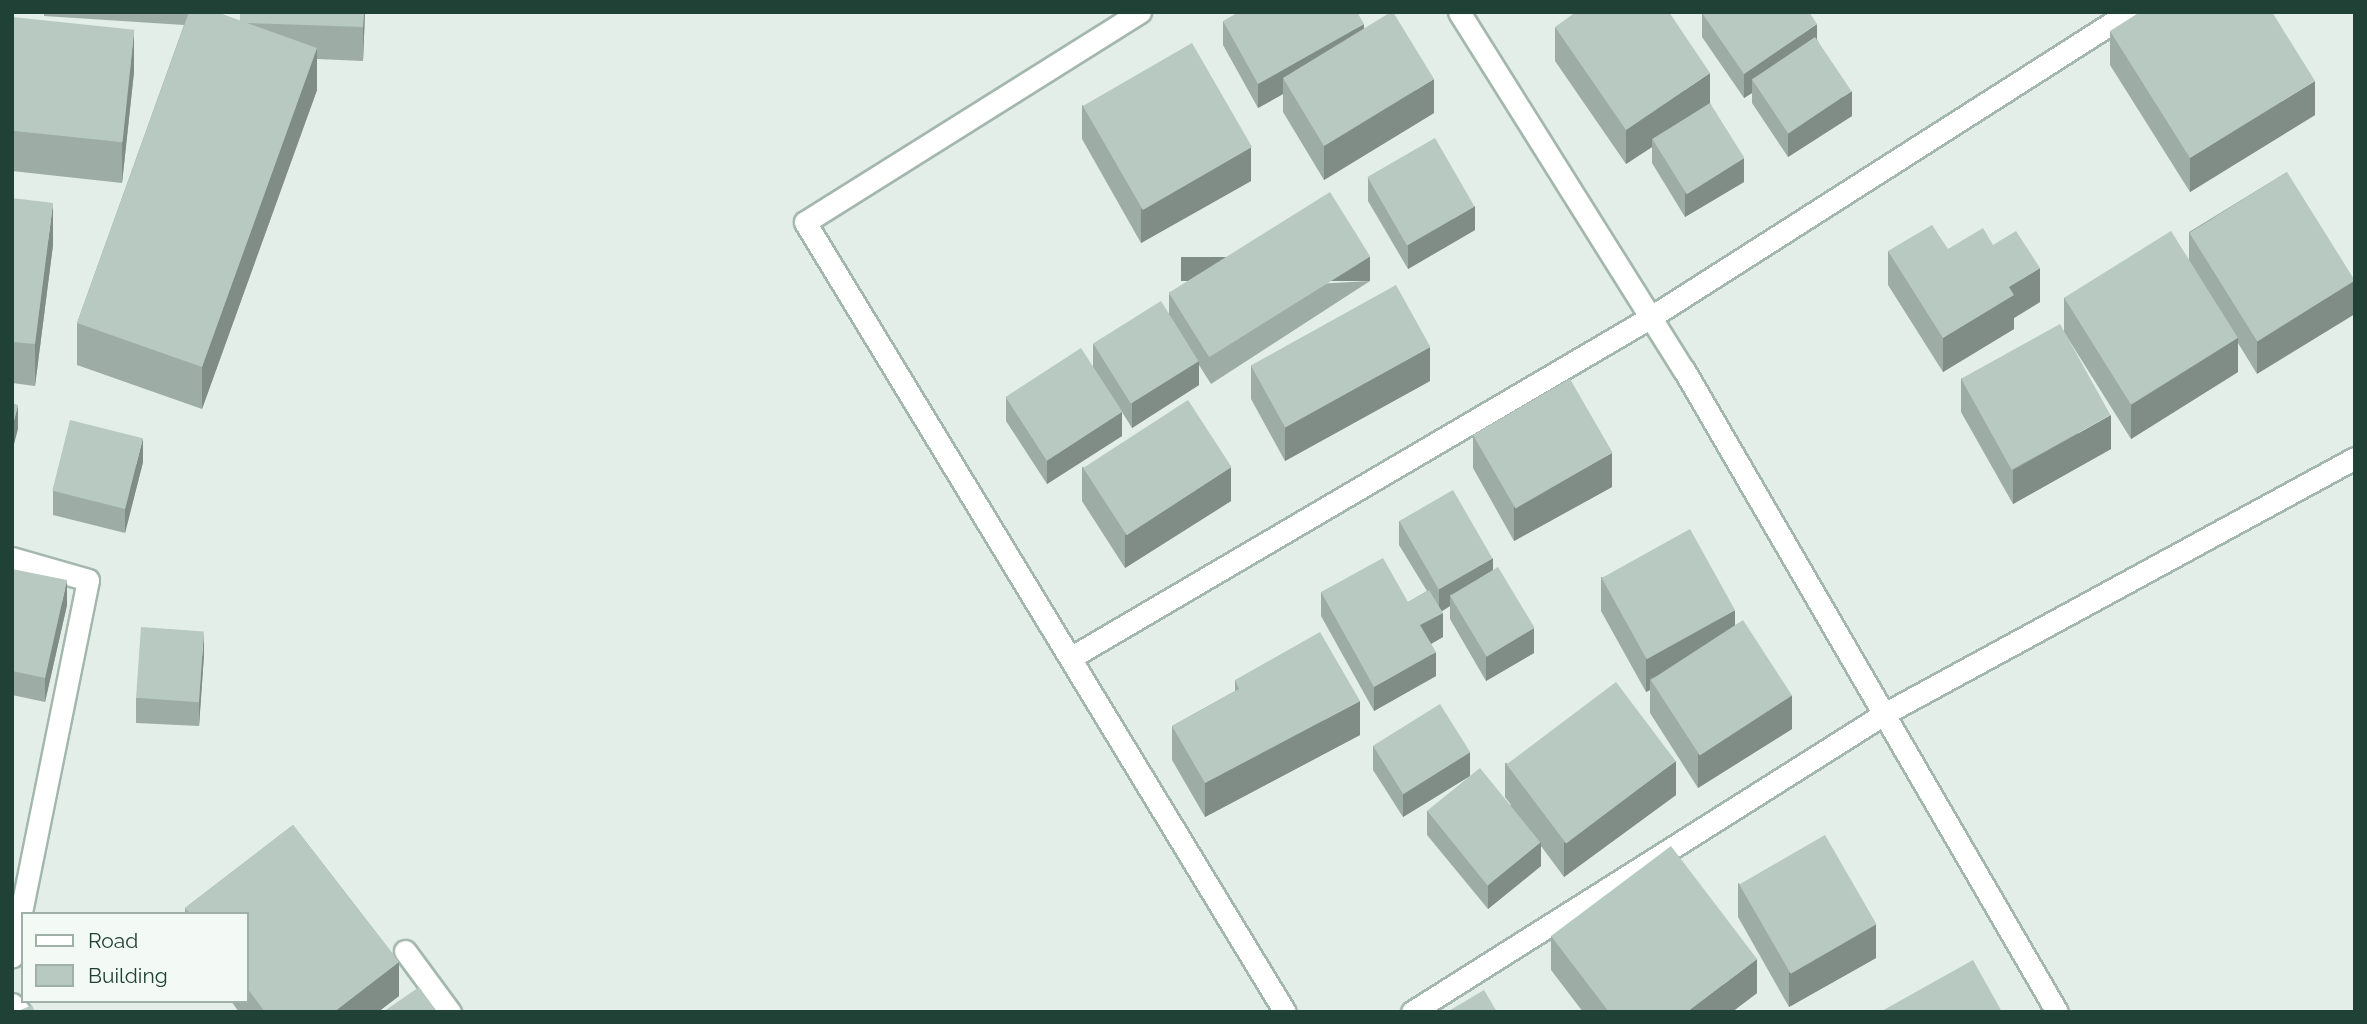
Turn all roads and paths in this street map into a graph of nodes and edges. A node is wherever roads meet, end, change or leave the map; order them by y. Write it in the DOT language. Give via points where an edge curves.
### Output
graph roads {
  1 [pos="1140,12"];
  2 [pos="1459,12"];
  3 [pos="2129,12"];
  4 [pos="1651,317"];
  5 [pos="2355,458"];
  6 [pos="12,558"];
  7 [pos="1070,659"];
  8 [pos="1884,714"];
  9 [pos="405,951"];
  10 [pos="12,956"];
  11 [pos="12,1004"];
  12 [pos="20,1012"];
  13 [pos="450,1012"];
  14 [pos="1285,1012"];
  15 [pos="1412,1012"];
  16 [pos="2057,1012"];
  1 -- 7 [label="street" via="805,222"];
  2 -- 4 [label="street"];
  3 -- 4 [label="street"];
  4 -- 7 [label="street"];
  4 -- 8 [label="street"];
  5 -- 8 [label="street"];
  6 -- 10 [label="street" via="88,580"];
  7 -- 14 [label="street"];
  8 -- 15 [label="street"];
  8 -- 16 [label="street"];
  9 -- 13 [label="street"];
  11 -- 12 [label="street"];
}
